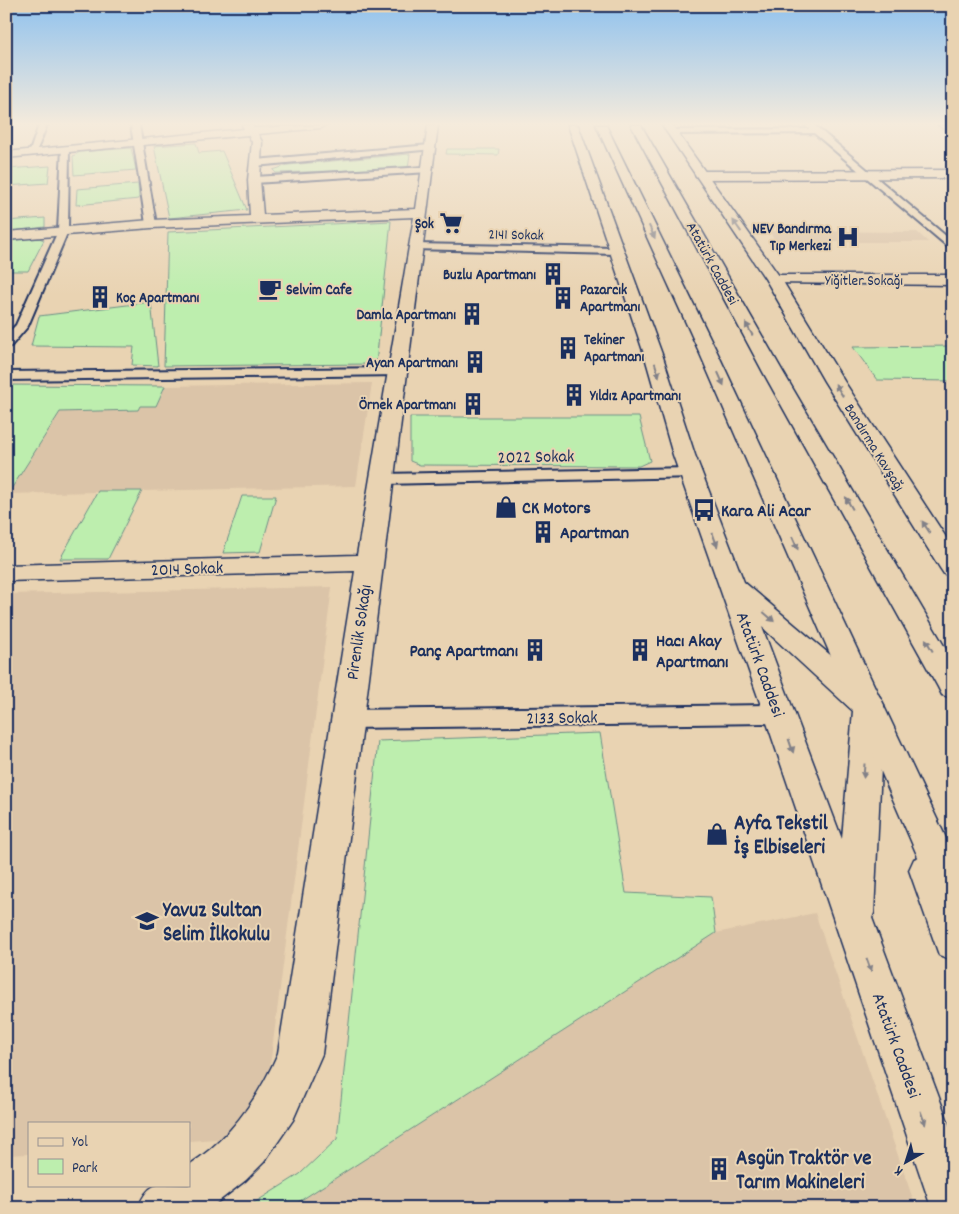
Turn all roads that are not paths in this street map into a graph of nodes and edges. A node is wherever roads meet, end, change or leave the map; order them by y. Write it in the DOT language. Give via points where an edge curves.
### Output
graph roads {
  1 [pos="64,182"];
  2 [pos="145,182"];
  3 [pos="254,182"];
  4 [pos="426,182"];
  5 [pos="593,182"];
  6 [pos="628,182"];
  7 [pos="667,182"];
  8 [pos="706,182"];
  9 [pos="876,182"];
  10 [pos="422,213"];
  11 [pos="256,219"];
  12 [pos="151,224"];
  13 [pos="63,231"];
  14 [pos="6,236"];
  15 [pos="415,247"];
  16 [pos="953,248"];
  17 [pos="617,251"];
  18 [pos="774,280"];
  19 [pos="953,280"];
  20 [pos="6,343"];
  21 [pos="396,372"];
  22 [pos="6,376"];
  23 [pos="691,473"];
  24 [pos="383,480"];
  25 [pos="368,563"];
  26 [pos="953,568"];
  27 [pos="6,573"];
  28 [pos="732,585"];
  29 [pos="953,687"];
  30 [pos="868,705"];
  31 [pos="780,714"];
  32 [pos="345,719"];
  33 [pos="953,894"];
  34 [pos="854,924"];
  35 [pos="953,942"];
  36 [pos="953,1201"];
  37 [pos="162,1208"];
  1 -- 13 [label="lane"];
  2 -- 12 [label="lane"];
  3 -- 11 [label="main road"];
  4 -- 10 [label="main road, Pirenlik Sokağı"];
  5 -- 17 [label="main road, Atatürk Caddesi"];
  6 -- 30 [label="main road, one-way"];
  29 -- 7 [label="main road, Atatürk Caddesi, one-way"];
  18 -- 8 [label="main road, one-way"];
  9 -- 16 [label="lane"];
  10 -- 11 [label="main road"];
  10 -- 15 [label="main road, Pirenlik Sokağı"];
  11 -- 12 [label="main road"];
  12 -- 13 [label="main road"];
  13 -- 14 [label="main road"];
  13 -- 20 [label="lane" via="22,326"];
  15 -- 17 [label="lane, 2141 Sokak"];
  15 -- 21 [label="main road, Pirenlik Sokağı"];
  17 -- 23 [label="main road, Atatürk Caddesi, one-way"];
  18 -- 19 [label="main road, Yiğitler Sokağı"];
  26 -- 18 [label="main road, Bandırma Kavşağı, one-way" via="834,382"];
  21 -- 22 [label="lane"];
  21 -- 24 [label="main road, Pirenlik Sokağı"];
  23 -- 24 [label="lane, 2022 Sokak"];
  23 -- 28 [label="main road, Atatürk Caddesi, one-way"];
  24 -- 25 [label="main road, Pirenlik Sokağı"];
  25 -- 27 [label="main road, 2014 Sokak"];
  25 -- 32 [label="main road, Pirenlik Sokağı"];
  28 -- 30 [label="main road, one-way"];
  28 -- 31 [label="main road, Atatürk Caddesi"];
  30 -- 33 [label="main road"];
  30 -- 34 [label="main road, one-way"];
  30 -- 35 [label="main road"];
  31 -- 32 [label="lane, 2133 Sokak"];
  31 -- 34 [label="main road, Atatürk Caddesi, one-way"];
  32 -- 37 [label="main road, Pirenlik Sokağı" via="300,1054 288,1088 261,1130 233,1162 193,1192"];
  34 -- 36 [label="main road, Atatürk Caddesi, one-way"];
}
